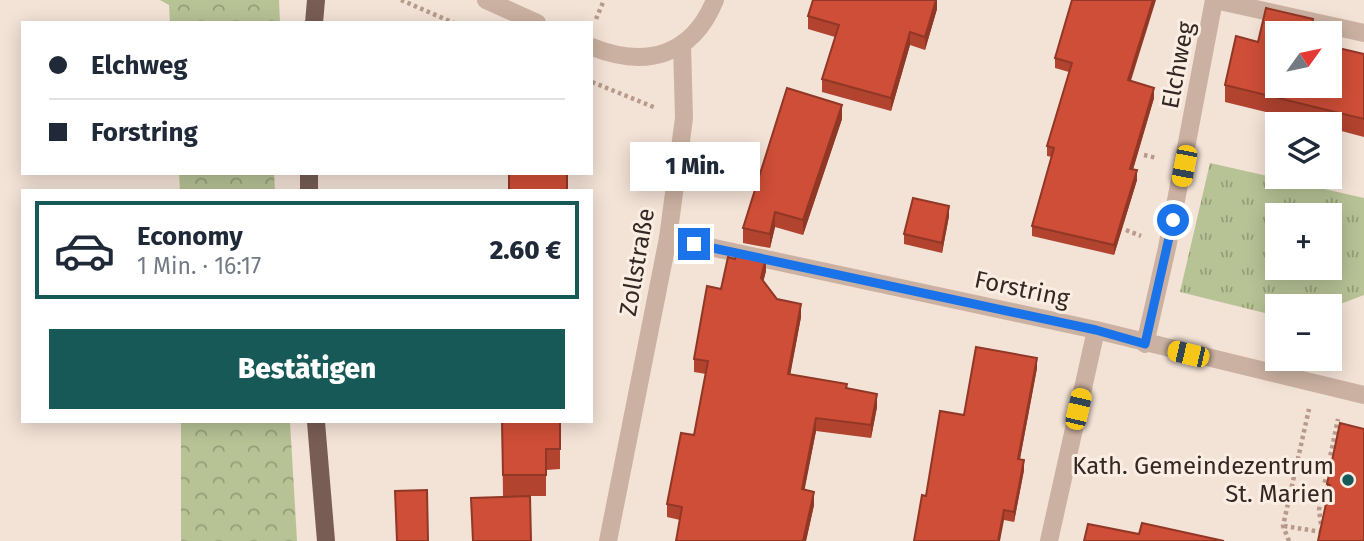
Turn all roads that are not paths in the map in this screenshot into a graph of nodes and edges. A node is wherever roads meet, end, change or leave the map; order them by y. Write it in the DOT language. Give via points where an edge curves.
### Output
graph roads {
  1 [pos="316,0"];
  2 [pos="486,0"];
  3 [pos="715,0"];
  4 [pos="1214,0"];
  5 [pos="314,21"];
  6 [pos="533,21"];
  7 [pos="1364,33"];
  8 [pos="682,44"];
  9 [pos="593,47"];
  10 [pos="668,238"];
  11 [pos="1096,330"];
  12 [pos="1145,344"];
  13 [pos="1364,395"];
  14 [pos="316,423"];
  15 [pos="326,541"];
  16 [pos="608,541"];
  17 [pos="1049,541"];
  1 -- 5 [label="main road"];
  2 -- 6 [label="street"];
  3 -- 8 [label="street" via="702,25"];
  4 -- 7 [label="street"];
  4 -- 12 [label="street, Elchweg"];
  8 -- 9 [label="street" via="641,58"];
  8 -- 10 [label="street, Zollstraße" via="684,118"];
  10 -- 11 [label="street, Forstring"];
  10 -- 16 [label="street, Zollstraße"];
  11 -- 12 [label="street, Forstring"];
  11 -- 17 [label="street"];
  12 -- 13 [label="street, Forstring" via="1232,356 1313,392"];
  14 -- 15 [label="main road"];
}
